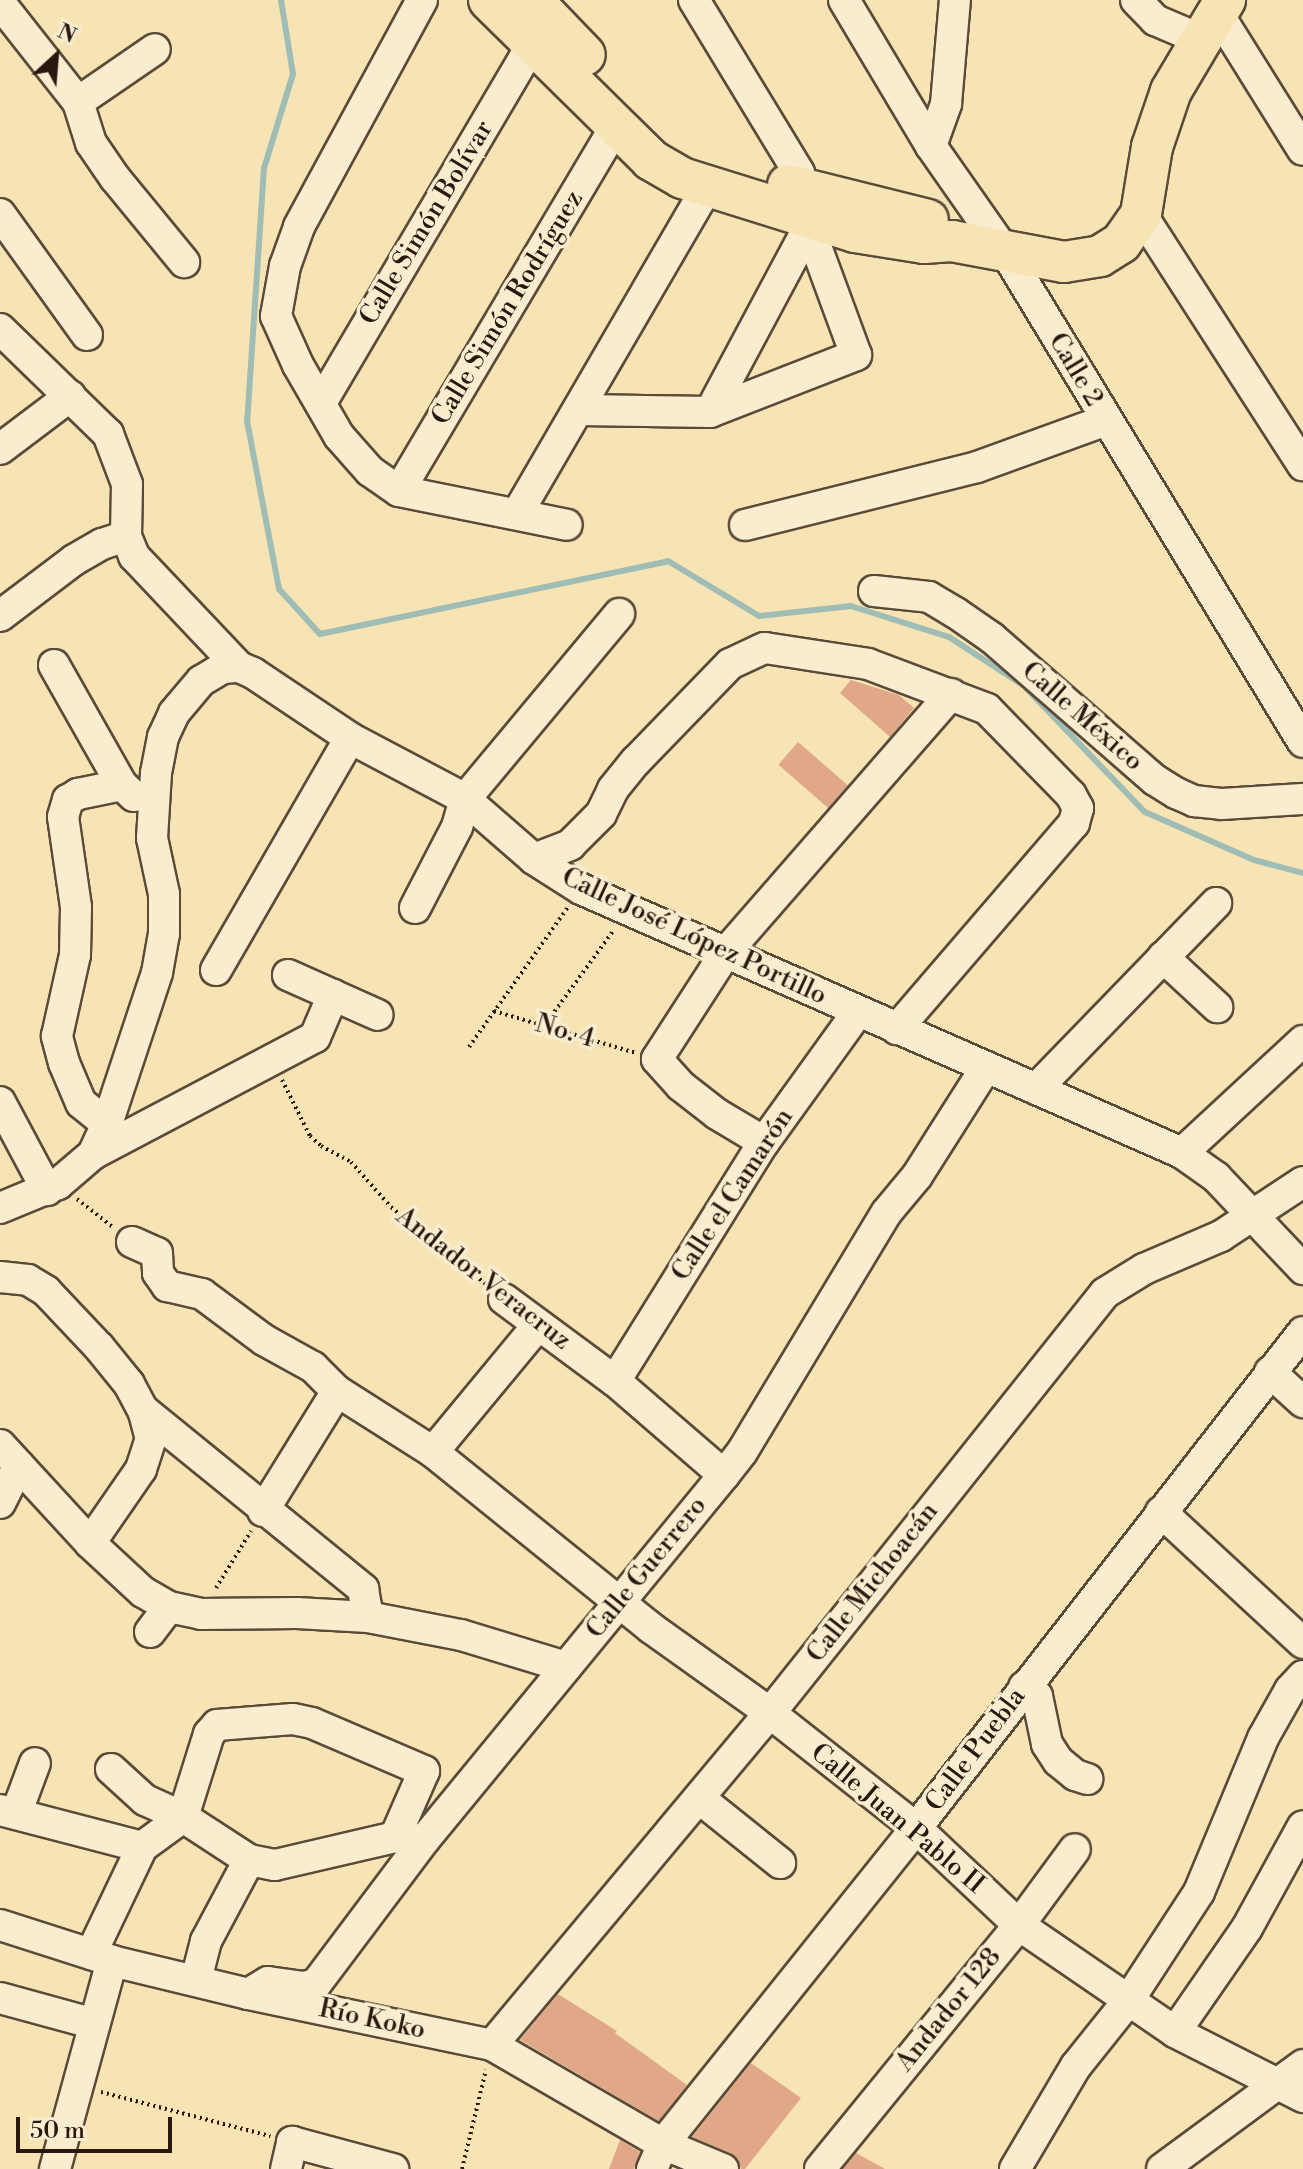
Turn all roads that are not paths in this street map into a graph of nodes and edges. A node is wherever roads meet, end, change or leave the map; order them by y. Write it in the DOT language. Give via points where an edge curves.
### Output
graph roads {
  1 [pos="422,0"];
  2 [pos="489,0"];
  3 [pos="532,0"];
  4 [pos="694,0"];
  5 [pos="844,0"];
  6 [pos="955,0"];
  7 [pos="1136,0"];
  8 [pos="0,3"];
  9 [pos="1215,18"];
  10 [pos="534,42"];
  11 [pos="155,49"];
  12 [pos="78,102"];
  13 [pos="616,125"];
  14 [pos="931,146"];
  15 [pos="1303,150"];
  16 [pos="707,188"];
  17 [pos="808,212"];
  18 [pos="0,214"];
  19 [pos="1141,214"];
  20 [pos="1006,253"];
  21 [pos="184,262"];
  22 [pos="0,329"];
  23 [pos="87,335"];
  24 [pos="70,396"];
  25 [pos="321,403"];
  26 [pos="580,410"];
  27 [pos="710,412"];
  28 [pos="1104,421"];
  29 [pos="0,449"];
  30 [pos="1303,465"];
  31 [pos="399,491"];
  32 [pos="517,514"];
  33 [pos="567,525"];
  34 [pos="745,525"];
  35 [pos="126,536"];
  36 [pos="874,591"];
  37 [pos="619,614"];
  38 [pos="0,616"];
  39 [pos="54,665"];
  40 [pos="239,667"];
  41 [pos="951,694"];
  42 [pos="350,738"];
  43 [pos="1303,740"];
  44 [pos="122,785"];
  45 [pos="465,799"];
  46 [pos="1303,799"];
  47 [pos="152,814"];
  48 [pos="534,859"];
  49 [pos="1216,903"];
  50 [pos="415,908"];
  51 [pos="727,951"];
  52 [pos="1163,957"];
  53 [pos="216,970"];
  54 [pos="288,975"];
  55 [pos="333,995"];
  56 [pos="1217,1007"];
  57 [pos="857,1013"];
  58 [pos="378,1015"];
  59 [pos="897,1029"];
  60 [pos="1302,1043"];
  61 [pos="985,1069"];
  62 [pos="1036,1089"];
  63 [pos="0,1102"];
  64 [pos="107,1124"];
  65 [pos="764,1142"];
  66 [pos="1182,1153"];
  67 [pos="93,1154"];
  68 [pos="1303,1182"];
  69 [pos="53,1187"];
  70 [pos="0,1208"];
  71 [pos="1253,1215"];
  72 [pos="132,1242"];
  73 [pos="1303,1269"];
  74 [pos="2,1285"];
  75 [pos="504,1299"];
  76 [pos="538,1325"];
  77 [pos="1303,1332"];
  78 [pos="1270,1372"];
  79 [pos="615,1381"];
  80 [pos="337,1391"];
  81 [pos="1303,1402"];
  82 [pos="143,1410"];
  83 [pos="433,1452"];
  84 [pos="9,1455"];
  85 [pos="724,1475"];
  86 [pos="0,1503"];
  87 [pos="263,1511"];
  88 [pos="1161,1512"];
  89 [pos="90,1543"];
  90 [pos="618,1600"];
  91 [pos="169,1607"];
  92 [pos="368,1617"];
  93 [pos="150,1632"];
  94 [pos="1303,1643"];
  95 [pos="566,1667"];
  96 [pos="1303,1676"];
  97 [pos="1024,1687"];
  98 [pos="770,1713"];
  99 [pos="35,1763"];
  100 [pos="111,1769"];
  101 [pos="1087,1779"];
  102 [pos="699,1798"];
  103 [pos="5,1813"];
  104 [pos="183,1817"];
  105 [pos="1303,1826"];
  106 [pos="916,1828"];
  107 [pos="410,1838"];
  108 [pos="142,1847"];
  109 [pos="1075,1849"];
  110 [pos="249,1860"];
  111 [pos="780,1863"];
  112 [pos="0,1925"];
  113 [pos="1019,1925"];
  114 [pos="102,1957"];
  115 [pos="196,1980"];
  116 [pos="248,1994"];
  117 [pos="0,1998"];
  118 [pos="1128,2001"];
  119 [pos="95,2024"];
  120 [pos="1175,2032"];
  121 [pos="492,2045"];
  122 [pos="1303,2065"];
  123 [pos="1290,2090"];
  124 [pos="289,2156"];
  125 [pos="657,2156"];
  126 [pos="55,2169"];
  127 [pos="393,2169"];
  128 [pos="723,2169"];
  129 [pos="820,2169"];
  130 [pos="1015,2169"];
  131 [pos="1162,2169"];
  1 -- 25 [label="street" via="321,181 285,266 276,316"];
  2 -- 10 [label="main road"];
  3 -- 17 [label="main road" via="664,135"];
  4 -- 17 [label="street" via="799,173"];
  5 -- 14 [label="street, Calle 2"];
  6 -- 14 [label="street" via="946,104"];
  7 -- 9 [label="street" via="1155,20"];
  8 -- 12 [label="street"];
  9 -- 15 [label="street"];
  9 -- 19 [label="main road" via="1171,91 1152,147"];
  10 -- 13 [label="main road"];
  10 -- 25 [label="street, Calle Simón Bolívar"];
  11 -- 12 [label="street"];
  12 -- 21 [label="street" via="91,143"];
  13 -- 16 [label="main road" via="651,160"];
  13 -- 31 [label="street, Calle Simón Rodríguez"];
  14 -- 20 [label="street, Calle 2"];
  16 -- 17 [label="main road"];
  16 -- 26 [label="street"];
  17 -- 20 [label="main road" via="883,236 924,243 952,241"];
  17 -- 27 [label="street"];
  17 -- 27 [label="street" via="856,355"];
  18 -- 23 [label="street"];
  19 -- 20 [label="main road" via="1121,243 1100,256 1064,262"];
  19 -- 30 [label="street"];
  20 -- 28 [label="street, Calle 2"];
  22 -- 24 [label="street"];
  24 -- 29 [label="street"];
  24 -- 35 [label="street" via="108,434 119,460 127,484"];
  25 -- 31 [label="street" via="339,436 370,471"];
  26 -- 27 [label="street"];
  26 -- 32 [label="street"];
  28 -- 34 [label="street" via="977,467"];
  28 -- 43 [label="street, Calle 2"];
  31 -- 32 [label="street"];
  32 -- 33 [label="street"];
  35 -- 38 [label="street" via="74,560"];
  35 -- 40 [label="street, Calle José López Portillo" via="134,556"];
  36 -- 46 [label="street, Calle México" via="929,597 956,613 1176,793 1221,804"];
  37 -- 45 [label="street"];
  39 -- 44 [label="street"];
  40 -- 42 [label="street, Calle José López Portillo"];
  40 -- 47 [label="street" via="223,668 201,681 174,713 163,737"];
  41 -- 48 [label="street" via="868,664 765,648 730,664 636,761 581,835"];
  41 -- 51 [label="street"];
  41 -- 59 [label="street" via="987,709 1078,808 1074,823"];
  42 -- 45 [label="street, Calle José López Portillo"];
  42 -- 53 [label="street"];
  44 -- 47 [label="street"];
  44 -- 64 [label="street" via="78,794 68,800 63,817 76,907 75,955 57,1036 81,1103"];
  45 -- 48 [label="street, Calle José López Portillo"];
  45 -- 50 [label="street" via="457,827"];
  47 -- 64 [label="street" via="164,934 157,973"];
  48 -- 51 [label="street, Calle José López Portillo" via="581,889"];
  49 -- 52 [label="street"];
  51 -- 57 [label="street, Calle José López Portillo"];
  51 -- 65 [label="street" via="657,1059 717,1114"];
  52 -- 56 [label="street"];
  52 -- 62 [label="street"];
  54 -- 55 [label="street"];
  55 -- 58 [label="street"];
  55 -- 67 [label="street" via="315,1037"];
  57 -- 59 [label="street, Calle José López Portillo"];
  57 -- 65 [label="street, Calle el Camarón"];
  59 -- 61 [label="street, Calle José López Portillo"];
  60 -- 66 [label="street"];
  61 -- 62 [label="street, Calle José López Portillo"];
  61 -- 85 [label="street, Calle Guerrero" via="917,1176 887,1212"];
  62 -- 66 [label="street, Calle José López Portillo"];
  63 -- 69 [label="street"];
  64 -- 67 [label="street"];
  65 -- 79 [label="street, Calle el Camarón"];
  66 -- 71 [label="street, Calle José López Portillo" via="1216,1177"];
  67 -- 69 [label="street"];
  68 -- 71 [label="street, Calle Michoacán"];
  69 -- 70 [label="street"];
  71 -- 73 [label="street, Calle José López Portillo"];
  71 -- 98 [label="street, Calle Michoacán" via="1105,1293"];
  72 -- 80 [label="street, Calle Juan Pablo II" via="157,1253 158,1273 167,1286 202,1294 264,1340 313,1367"];
  74 -- 82 [label="street" via="28,1280 46,1291 99,1347"];
  75 -- 76 [label="street, Andador Veracruz"];
  76 -- 79 [label="street, Andador Veracruz"];
  76 -- 83 [label="street"];
  77 -- 78 [label="street, Calle Puebla"];
  78 -- 81 [label="street"];
  78 -- 88 [label="street, Calle Puebla"];
  79 -- 85 [label="street, Andador Veracruz"];
  80 -- 83 [label="street, Calle Juan Pablo II"];
  80 -- 87 [label="street"];
  82 -- 87 [label="street"];
  82 -- 89 [label="street" via="151,1439 141,1469"];
  83 -- 90 [label="street, Calle Juan Pablo II"];
  84 -- 86 [label="street"];
  84 -- 89 [label="street"];
  85 -- 90 [label="street, Calle Guerrero"];
  87 -- 92 [label="street" via="363,1589"];
  88 -- 94 [label="street"];
  88 -- 97 [label="street, Calle Puebla"];
  89 -- 91 [label="street" via="143,1592"];
  90 -- 95 [label="street, Calle Guerrero"];
  90 -- 98 [label="street, Calle Juan Pablo II"];
  91 -- 92 [label="street" via="201,1614"];
  91 -- 93 [label="street"];
  92 -- 95 [label="street" via="461,1635"];
  95 -- 107 [label="street, Calle Guerrero"];
  96 -- 118 [label="street" via="1263,1738 1199,1892"];
  97 -- 101 [label="street" via="1037,1696 1047,1744 1058,1761"];
  97 -- 106 [label="street, Calle Puebla"];
  98 -- 102 [label="street, Calle Michoacán"];
  98 -- 106 [label="street, Calle Juan Pablo II"];
  99 -- 103 [label="street"];
  100 -- 104 [label="street" via="145,1800"];
  102 -- 111 [label="street"];
  102 -- 121 [label="street, Calle Michoacán"];
  103 -- 108 [label="street"];
  104 -- 107 [label="street" via="209,1734 217,1725 293,1719 424,1771"];
  104 -- 108 [label="street"];
  104 -- 110 [label="street"];
  105 -- 120 [label="street" via="1247,1928"];
  106 -- 113 [label="street, Calle Juan Pablo II"];
  106 -- 125 [label="street, Calle Puebla"];
  107 -- 110 [label="street" via="275,1865"];
  107 -- 116 [label="street, Calle Guerrero" via="316,1984 268,1982"];
  108 -- 114 [label="street"];
  109 -- 113 [label="street, Andador 128"];
  110 -- 115 [label="street" via="206,1941"];
  112 -- 114 [label="street, Río Koko"];
  113 -- 118 [label="street, Calle Juan Pablo II"];
  113 -- 129 [label="street, Andador 128"];
  114 -- 115 [label="street, Río Koko"];
  114 -- 119 [label="street"];
  115 -- 116 [label="street, Río Koko"];
  116 -- 121 [label="street, Río Koko"];
  117 -- 119 [label="street"];
  118 -- 120 [label="street, Calle Juan Pablo II"];
  118 -- 130 [label="street" via="1076,2066"];
  119 -- 126 [label="street"];
  120 -- 123 [label="street, Calle Juan Pablo II"];
  121 -- 125 [label="street, Río Koko"];
  122 -- 123 [label="street"];
  123 -- 131 [label="street"];
  124 -- 127 [label="street"];
  125 -- 128 [label="street, Río Koko"];
}
